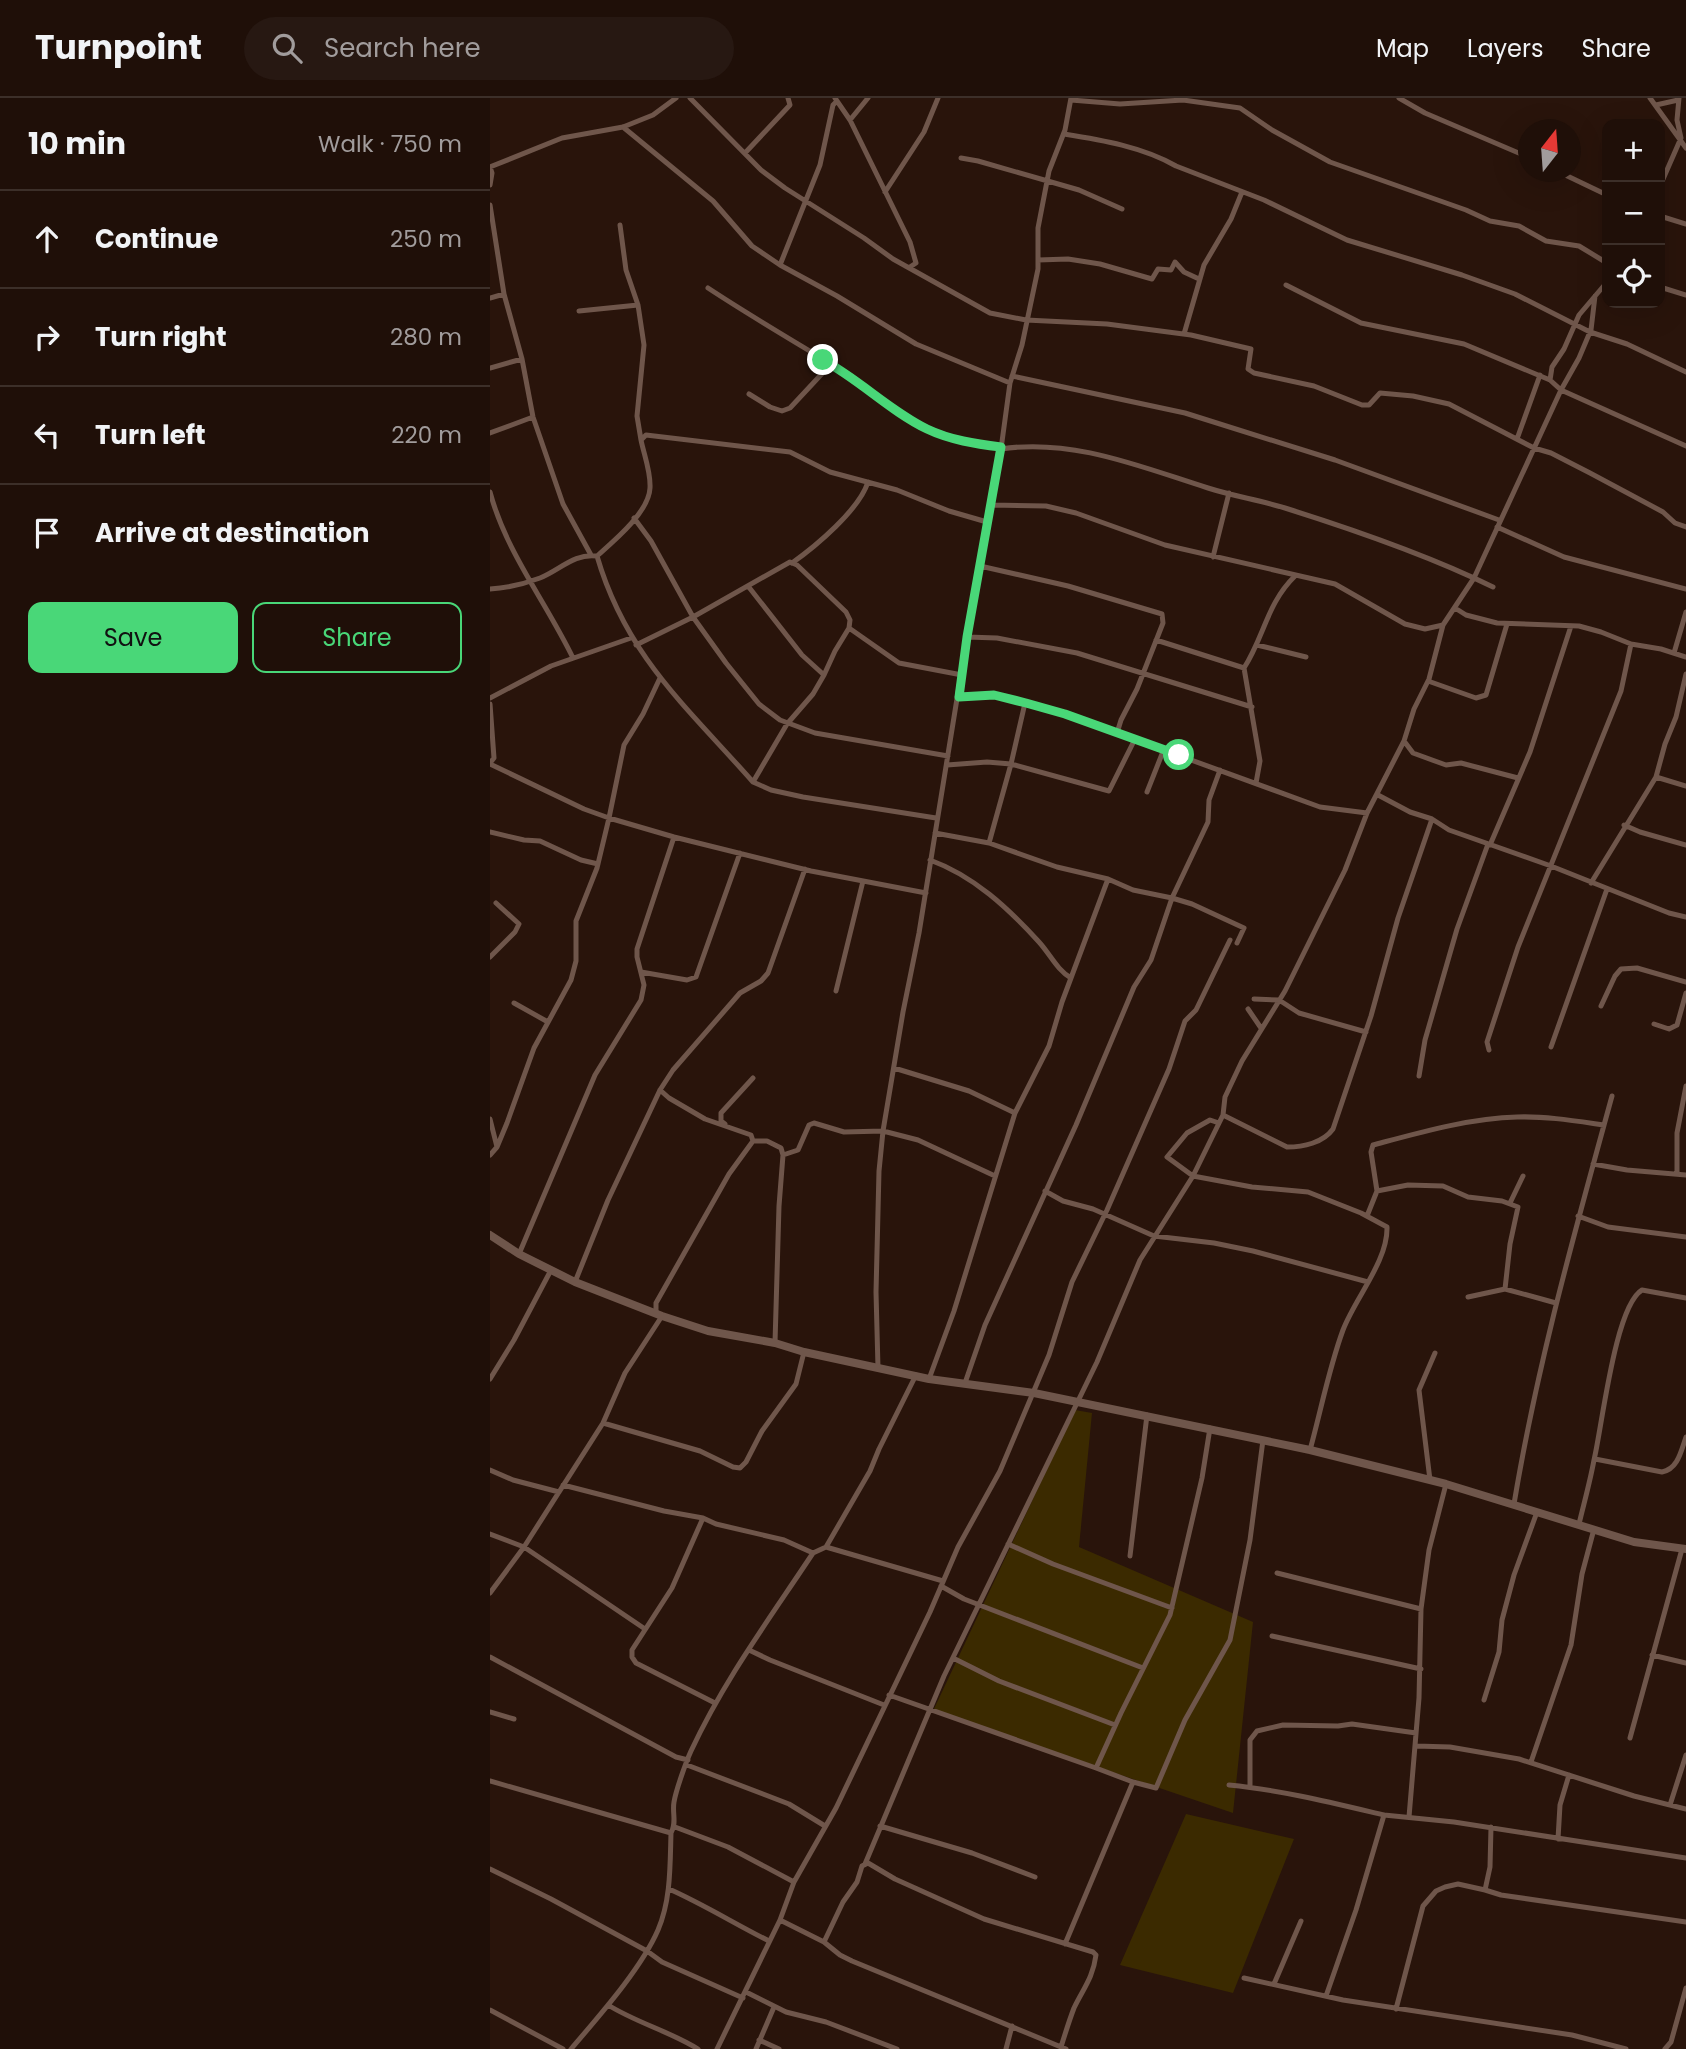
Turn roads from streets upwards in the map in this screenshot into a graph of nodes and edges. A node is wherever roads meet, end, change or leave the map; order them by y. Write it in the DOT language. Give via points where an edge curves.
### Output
graph roads {
  1 [pos="676,98"];
  2 [pos="690,98"];
  3 [pos="788,98"];
  4 [pos="868,98"];
  5 [pos="938,98"];
  6 [pos="1399,98"];
  7 [pos="1650,98"];
  8 [pos="836,99"];
  9 [pos="1071,99"];
  10 [pos="1241,99"];
  11 [pos="1678,99"];
  12 [pos="1656,105"];
  13 [pos="1240,108"];
  14 [pos="850,120"];
  15 [pos="623,127"];
  16 [pos="1064,134"];
  17 [pos="1681,138"];
  18 [pos="1686,148"];
  19 [pos="745,153"];
  20 [pos="1518,153"];
  21 [pos="961,158"];
  22 [pos="490,167"];
  23 [pos="1580,182"];
  24 [pos="1662,182"];
  25 [pos="1048,183"];
  26 [pos="490,185"];
  27 [pos="885,192"];
  28 [pos="1242,192"];
  29 [pos="1602,193"];
  30 [pos="490,205"];
  31 [pos="1122,209"];
  32 [pos="1665,218"];
  33 [pos="1686,224"];
  34 [pos="620,225"];
  35 [pos="1038,260"];
  36 [pos="1602,260"];
  37 [pos="780,265"];
  38 [pos="910,267"];
  39 [pos="1199,279"];
  40 [pos="1286,285"];
  41 [pos="708,288"];
  42 [pos="1602,288"];
  43 [pos="1665,289"];
  44 [pos="504,294"];
  45 [pos="1686,295"];
  46 [pos="1595,296"];
  47 [pos="490,298"];
  48 [pos="638,305"];
  49 [pos="1595,307"];
  50 [pos="579,311"];
  51 [pos="1578,315"];
  52 [pos="1026,320"];
  53 [pos="1575,324"];
  54 [pos="1591,331"];
  55 [pos="1184,334"];
  56 [pos="522,359"];
  57 [pos="831,364"];
  58 [pos="490,368"];
  59 [pos="1686,372"];
  60 [pos="1539,375"];
  61 [pos="1011,380"];
  62 [pos="1550,380"];
  63 [pos="1561,390"];
  64 [pos="749,394"];
  65 [pos="533,418"];
  66 [pos="490,433"];
  67 [pos="1517,439"];
  68 [pos="641,440"];
  69 [pos="1686,446"];
  70 [pos="1001,448"];
  71 [pos="1534,448"];
  72 [pos="868,482"];
  73 [pos="490,492"];
  74 [pos="1229,493"];
  75 [pos="991,505"];
  76 [pos="634,518"];
  77 [pos="987,522"];
  78 [pos="1498,524"];
  79 [pos="1686,527"];
  80 [pos="594,555"];
  81 [pos="1213,557"];
  82 [pos="792,563"];
  83 [pos="980,566"];
  84 [pos="1295,576"];
  85 [pos="1474,578"];
  86 [pos="529,582"];
  87 [pos="748,586"];
  88 [pos="1493,587"];
  89 [pos="490,589"];
  90 [pos="1686,589"];
  91 [pos="1455,608"];
  92 [pos="1686,612"];
  93 [pos="693,617"];
  94 [pos="1507,624"];
  95 [pos="1443,625"];
  96 [pos="1571,626"];
  97 [pos="849,628"];
  98 [pos="967,637"];
  99 [pos="631,638"];
  100 [pos="1156,640"];
  101 [pos="1631,644"];
  102 [pos="636,645"];
  103 [pos="1257,645"];
  104 [pos="1674,653"];
  105 [pos="1306,657"];
  106 [pos="1686,657"];
  107 [pos="573,658"];
  108 [pos="1244,668"];
  109 [pos="1143,674"];
  110 [pos="1686,674"];
  111 [pos="824,675"];
  112 [pos="962,675"];
  113 [pos="660,678"];
  114 [pos="1428,681"];
  115 [pos="959,697"];
  116 [pos="490,698"];
  117 [pos="1026,703"];
  118 [pos="1252,707"];
  119 [pos="1676,717"];
  120 [pos="1686,720"];
  121 [pos="787,724"];
  122 [pos="1117,733"];
  123 [pos="1135,739"];
  124 [pos="1404,741"];
  125 [pos="1164,749"];
  126 [pos="948,756"];
  127 [pos="490,763"];
  128 [pos="1011,764"];
  129 [pos="947,765"];
  130 [pos="1220,770"];
  131 [pos="1656,777"];
  132 [pos="1518,778"];
  133 [pos="753,782"];
  134 [pos="1256,783"];
  135 [pos="1686,786"];
  136 [pos="1147,792"];
  137 [pos="1378,795"];
  138 [pos="1367,813"];
  139 [pos="609,818"];
  140 [pos="936,818"];
  141 [pos="1433,819"];
  142 [pos="1625,825"];
  143 [pos="490,832"];
  144 [pos="935,833"];
  145 [pos="674,837"];
  146 [pos="989,843"];
  147 [pos="1489,845"];
  148 [pos="1686,845"];
  149 [pos="740,853"];
  150 [pos="930,860"];
  151 [pos="598,864"];
  152 [pos="1551,866"];
  153 [pos="805,869"];
  154 [pos="1108,879"];
  155 [pos="863,881"];
  156 [pos="1591,883"];
  157 [pos="1607,888"];
  158 [pos="926,893"];
  159 [pos="1172,898"];
  160 [pos="496,903"];
  161 [pos="1686,917"];
  162 [pos="1230,940"];
  163 [pos="1237,943"];
  164 [pos="490,957"];
  165 [pos="641,972"];
  166 [pos="1071,978"];
  167 [pos="1686,982"];
  168 [pos="836,991"];
  169 [pos="1686,993"];
  170 [pos="1254,999"];
  171 [pos="1279,1000"];
  172 [pos="514,1003"];
  173 [pos="1601,1006"];
  174 [pos="1248,1009"];
  175 [pos="548,1022"];
  176 [pos="1654,1024"];
  177 [pos="1261,1028"];
  178 [pos="1366,1032"];
  179 [pos="1551,1047"];
  180 [pos="1489,1050"];
  181 [pos="894,1069"];
  182 [pos="1419,1076"];
  183 [pos="753,1078"];
  184 [pos="1686,1086"];
  185 [pos="660,1090"];
  186 [pos="1612,1096"];
  187 [pos="1015,1113"];
  188 [pos="1223,1115"];
  189 [pos="490,1119"];
  190 [pos="1219,1122"];
  191 [pos="1604,1125"];
  192 [pos="731,1127"];
  193 [pos="883,1131"];
  194 [pos="752,1141"];
  195 [pos="497,1147"];
  196 [pos="490,1155"];
  197 [pos="783,1155"];
  198 [pos="1592,1164"];
  199 [pos="1677,1174"];
  200 [pos="1686,1175"];
  201 [pos="995,1176"];
  202 [pos="1193,1176"];
  203 [pos="1523,1176"];
  204 [pos="1045,1191"];
  205 [pos="1377,1191"];
  206 [pos="1510,1203"];
  207 [pos="1104,1214"];
  208 [pos="1367,1216"];
  209 [pos="1578,1216"];
  210 [pos="490,1235"];
  211 [pos="1154,1236"];
  212 [pos="1686,1237"];
  213 [pos="519,1254"];
  214 [pos="551,1270"];
  215 [pos="575,1282"];
  216 [pos="1368,1283"];
  217 [pos="1505,1289"];
  218 [pos="1468,1297"];
  219 [pos="1686,1298"];
  220 [pos="1556,1303"];
  221 [pos="659,1315"];
  222 [pos="775,1343"];
  223 [pos="804,1352"];
  224 [pos="1435,1353"];
  225 [pos="878,1368"];
  226 [pos="916,1375"];
  227 [pos="490,1379"];
  228 [pos="929,1379"];
  229 [pos="965,1383"];
  230 [pos="1034,1393"];
  231 [pos="1078,1401"];
  232 [pos="1147,1415"];
  233 [pos="603,1423"];
  234 [pos="1210,1428"];
  235 [pos="1686,1437"];
  236 [pos="1263,1440"];
  237 [pos="1310,1450"];
  238 [pos="1595,1459"];
  239 [pos="490,1470"];
  240 [pos="1430,1480"];
  241 [pos="1446,1484"];
  242 [pos="563,1485"];
  243 [pos="559,1492"];
  244 [pos="1514,1504"];
  245 [pos="1537,1512"];
  246 [pos="702,1518"];
  247 [pos="1579,1524"];
  248 [pos="1594,1529"];
  249 [pos="490,1534"];
  250 [pos="1008,1544"];
  251 [pos="524,1547"];
  252 [pos="826,1547"];
  253 [pos="1684,1549"];
  254 [pos="813,1553"];
  255 [pos="1130,1556"];
  256 [pos="1276,1573"];
  257 [pos="942,1584"];
  258 [pos="490,1593"];
  259 [pos="979,1604"];
  260 [pos="1172,1608"];
  261 [pos="1421,1609"];
  262 [pos="645,1629"];
  263 [pos="1272,1636"];
  264 [pos="749,1650"];
  265 [pos="1652,1655"];
  266 [pos="490,1657"];
  267 [pos="953,1658"];
  268 [pos="1686,1663"];
  269 [pos="1143,1668"];
  270 [pos="1421,1670"];
  271 [pos="889,1695"];
  272 [pos="1483,1700"];
  273 [pos="715,1703"];
  274 [pos="884,1706"];
  275 [pos="930,1710"];
  276 [pos="490,1712"];
  277 [pos="514,1719"];
  278 [pos="1115,1725"];
  279 [pos="1416,1733"];
  280 [pos="1630,1738"];
  281 [pos="1416,1746"];
  282 [pos="1686,1755"];
  283 [pos="1531,1762"];
  284 [pos="687,1763"];
  285 [pos="1096,1768"];
  286 [pos="1569,1776"];
  287 [pos="490,1781"];
  288 [pos="1133,1782"];
  289 [pos="1229,1785"];
  290 [pos="1250,1786"];
  291 [pos="1670,1805"];
  292 [pos="1686,1809"];
  293 [pos="1384,1815"];
  294 [pos="1409,1817"];
  295 [pos="825,1826"];
  296 [pos="880,1826"];
  297 [pos="1491,1827"];
  298 [pos="673,1830"];
  299 [pos="1558,1839"];
  300 [pos="1686,1858"];
  301 [pos="865,1864"];
  302 [pos="490,1869"];
  303 [pos="1035,1877"];
  304 [pos="794,1882"];
  305 [pos="668,1889"];
  306 [pos="1485,1890"];
  307 [pos="780,1920"];
  308 [pos="1301,1921"];
  309 [pos="1686,1922"];
  310 [pos="769,1941"];
  311 [pos="824,1942"];
  312 [pos="1065,1944"];
  313 [pos="647,1951"];
  314 [pos="1244,1978"];
  315 [pos="1274,1984"];
  316 [pos="1686,1988"];
  317 [pos="744,1995"];
  318 [pos="1326,1996"];
  319 [pos="608,2006"];
  320 [pos="774,2007"];
  321 [pos="1684,2008"];
  322 [pos="1396,2009"];
  323 [pos="490,2010"];
  324 [pos="1012,2026"];
  325 [pos="760,2040"];
  326 [pos="1063,2048"];
  327 [pos="563,2049"];
  328 [pos="571,2049"];
  329 [pos="698,2049"];
  330 [pos="717,2049"];
  331 [pos="756,2049"];
  332 [pos="779,2049"];
  333 [pos="897,2049"];
  334 [pos="1006,2049"];
  335 [pos="1626,2049"];
  336 [pos="1665,2049"];
  1 -- 15 [label="street" via="653,115"];
  2 -- 19 [label="street"];
  3 -- 19 [label="street" via="789,104"];
  4 -- 14 [label="street"];
  5 -- 27 [label="street" via="923,132"];
  6 -- 20 [label="street"];
  7 -- 12 [label="street"];
  8 -- 14 [label="street"];
  8 -- 37 [label="street" via="820,165"];
  9 -- 13 [label="street" via="1119,104 1183,100"];
  9 -- 16 [label="street"];
  10 -- 13 [label="street"];
  11 -- 12 [label="street"];
  11 -- 17 [label="street"];
  12 -- 17 [label="street"];
  13 -- 36 [label="street" via="1330,162 1490,221 1518,226 1546,241 1579,246"];
  14 -- 27 [label="street"];
  15 -- 22 [label="street" via="562,138"];
  15 -- 37 [label="street" via="713,201 752,246"];
  16 -- 25 [label="street"];
  16 -- 28 [label="street" via="1146,152"];
  17 -- 18 [label="street"];
  17 -- 24 [label="street"];
  19 -- 38 [label="street" via="785,188"];
  21 -- 25 [label="street"];
  22 -- 26 [label="street"];
  23 -- 29 [label="street"];
  25 -- 31 [label="street" via="1079,190"];
  25 -- 35 [label="street" via="1038,228"];
  27 -- 38 [label="street" via="910,242 916,263"];
  28 -- 39 [label="street"];
  28 -- 53 [label="street" via="1347,240 1515,294"];
  30 -- 44 [label="street"];
  32 -- 33 [label="street"];
  34 -- 48 [label="street" via="626,270"];
  35 -- 39 [label="street" via="1089,262 1152,279 1158,269 1171,270 1175,262"];
  35 -- 52 [label="street"];
  37 -- 61 [label="street" via="916,344"];
  38 -- 52 [label="street" via="978,308"];
  39 -- 55 [label="street"];
  40 -- 60 [label="street" via="1361,323 1464,344"];
  41 -- 57 [label="street"];
  42 -- 46 [label="street"];
  43 -- 45 [label="street"];
  44 -- 47 [label="street"];
  44 -- 56 [label="street"];
  46 -- 49 [label="street"];
  46 -- 51 [label="street"];
  48 -- 50 [label="street"];
  48 -- 68 [label="street" via="644,345 637,416"];
  49 -- 51 [label="street"];
  49 -- 54 [label="street"];
  51 -- 53 [label="street"];
  52 -- 55 [label="street"];
  52 -- 61 [label="street"];
  53 -- 54 [label="street"];
  53 -- 62 [label="street"];
  54 -- 59 [label="street"];
  54 -- 63 [label="street"];
  55 -- 67 [label="street" via="1251,349 1248,369 1254,373 1314,386 1362,405 1373,403 1380,393 1449,404"];
  56 -- 58 [label="street"];
  56 -- 65 [label="street"];
  57 -- 64 [label="street" via="782,411"];
  57 -- 70 [label="street" via="929,430"];
  60 -- 62 [label="street"];
  60 -- 67 [label="street"];
  61 -- 70 [label="street"];
  61 -- 78 [label="street" via="1185,413 1335,460"];
  62 -- 63 [label="street"];
  63 -- 69 [label="street"];
  63 -- 71 [label="street"];
  65 -- 66 [label="street"];
  65 -- 80 [label="street" via="563,504"];
  67 -- 71 [label="street"];
  68 -- 72 [label="street" via="650,435 790,452 831,472"];
  68 -- 76 [label="street" via="650,486"];
  70 -- 74 [label="street" via="1054,446"];
  70 -- 75 [label="street"];
  71 -- 78 [label="street"];
  71 -- 79 [label="street" via="1590,473"];
  72 -- 77 [label="street"];
  72 -- 82 [label="street" via="865,492 831,531"];
  73 -- 86 [label="street"];
  74 -- 81 [label="street"];
  74 -- 85 [label="street" via="1364,535"];
  75 -- 77 [label="street"];
  75 -- 81 [label="street" via="1046,506 1076,513"];
  76 -- 80 [label="street" via="623,533"];
  76 -- 93 [label="street" via="652,541"];
  77 -- 83 [label="street"];
  78 -- 85 [label="street"];
  78 -- 90 [label="street" via="1564,557"];
  80 -- 86 [label="street" via="573,559"];
  80 -- 99 [label="street"];
  81 -- 84 [label="street"];
  82 -- 87 [label="street"];
  82 -- 97 [label="street" via="846,612"];
  83 -- 98 [label="street"];
  83 -- 100 [label="street" via="1158,611 1164,619"];
  84 -- 95 [label="street" via="1335,584 1417,629"];
  84 -- 103 [label="street" via="1277,596"];
  85 -- 88 [label="street"];
  85 -- 91 [label="street"];
  86 -- 89 [label="street"];
  86 -- 107 [label="street" via="546,604"];
  87 -- 93 [label="street"];
  87 -- 111 [label="street" via="802,655"];
  91 -- 94 [label="street"];
  91 -- 95 [label="street"];
  92 -- 104 [label="street"];
  93 -- 102 [label="street"];
  93 -- 121 [label="street" via="759,704"];
  94 -- 96 [label="street"];
  94 -- 114 [label="street" via="1486,695 1476,698"];
  95 -- 114 [label="street"];
  96 -- 101 [label="street"];
  96 -- 132 [label="street"];
  97 -- 111 [label="street"];
  97 -- 112 [label="street" via="899,663"];
  98 -- 109 [label="street" via="1038,644"];
  98 -- 112 [label="street"];
  99 -- 102 [label="street"];
  99 -- 107 [label="street"];
  100 -- 108 [label="street"];
  100 -- 109 [label="street"];
  101 -- 104 [label="street"];
  101 -- 152 [label="street" via="1621,691"];
  102 -- 113 [label="street"];
  103 -- 105 [label="street"];
  103 -- 108 [label="street"];
  104 -- 106 [label="street"];
  107 -- 116 [label="street"];
  108 -- 118 [label="street"];
  109 -- 118 [label="street"];
  109 -- 122 [label="street"];
  110 -- 119 [label="street"];
  111 -- 121 [label="street"];
  112 -- 115 [label="street"];
  113 -- 133 [label="street"];
  113 -- 139 [label="street" via="624,745"];
  114 -- 124 [label="street"];
  115 -- 117 [label="street" via="994,695"];
  115 -- 126 [label="street"];
  116 -- 127 [label="street" via="494,758"];
  117 -- 122 [label="street"];
  117 -- 128 [label="street"];
  118 -- 134 [label="street" via="1260,761"];
  119 -- 120 [label="street"];
  119 -- 131 [label="street"];
  121 -- 126 [label="street" via="826,736"];
  121 -- 133 [label="street"];
  122 -- 123 [label="street"];
  123 -- 125 [label="street"];
  123 -- 128 [label="street" via="1109,790"];
  124 -- 132 [label="street" via="1413,753 1446,765 1461,763"];
  124 -- 137 [label="street"];
  125 -- 130 [label="street"];
  125 -- 136 [label="street"];
  126 -- 129 [label="street"];
  127 -- 139 [label="street"];
  128 -- 129 [label="street"];
  128 -- 146 [label="street"];
  129 -- 140 [label="street"];
  130 -- 134 [label="street"];
  130 -- 159 [label="street" via="1209,800 1208,822"];
  131 -- 135 [label="street"];
  131 -- 142 [label="street"];
  132 -- 147 [label="street"];
  133 -- 140 [label="street" via="803,797"];
  134 -- 138 [label="street" via="1320,807"];
  137 -- 138 [label="street"];
  137 -- 141 [label="street"];
  138 -- 171 [label="street" via="1345,870"];
  139 -- 145 [label="street"];
  139 -- 151 [label="street"];
  140 -- 144 [label="street"];
  141 -- 147 [label="street"];
  141 -- 178 [label="street" via="1398,918"];
  142 -- 148 [label="street"];
  142 -- 156 [label="street"];
  143 -- 151 [label="street" via="540,841"];
  144 -- 146 [label="street"];
  144 -- 150 [label="street"];
  145 -- 149 [label="street"];
  145 -- 165 [label="street" via="637,949"];
  146 -- 154 [label="street"];
  147 -- 152 [label="street"];
  147 -- 182 [label="street" via="1457,929"];
  149 -- 153 [label="street"];
  149 -- 165 [label="street" via="696,977"];
  150 -- 158 [label="street"];
  150 -- 166 [label="street" via="993,897"];
  151 -- 175 [label="street" via="576,921 571,980"];
  152 -- 156 [label="street"];
  152 -- 180 [label="street" via="1518,947 1487,1042"];
  153 -- 155 [label="street"];
  153 -- 185 [label="street" via="768,973 740,993"];
  154 -- 159 [label="street"];
  154 -- 166 [label="street"];
  155 -- 158 [label="street"];
  155 -- 168 [label="street"];
  156 -- 157 [label="street"];
  157 -- 161 [label="street"];
  157 -- 179 [label="street"];
  158 -- 181 [label="street"];
  159 -- 163 [label="street" via="1244,928"];
  159 -- 204 [label="street" via="1151,960 1133,987"];
  160 -- 164 [label="street" via="519,923"];
  162 -- 207 [label="street" via="1196,1010 1185,1021 1169,1069"];
  165 -- 213 [label="street" via="641,1000 596,1075"];
  166 -- 187 [label="street" via="1049,1045"];
  167 -- 173 [label="street" via="1637,968 1621,970"];
  169 -- 176 [label="street" via="1677,1025 1669,1029"];
  170 -- 171 [label="street"];
  171 -- 177 [label="street"];
  171 -- 178 [label="street" via="1299,1013"];
  172 -- 175 [label="street"];
  174 -- 177 [label="street"];
  175 -- 195 [label="street"];
  177 -- 188 [label="street" via="1225,1097"];
  178 -- 188 [label="street" via="1329,1135 1315,1143 1287,1147"];
  181 -- 187 [label="street" via="970,1091"];
  181 -- 193 [label="street"];
  183 -- 192 [label="street" via="721,1113 721,1121"];
  184 -- 199 [label="street" via="1677,1133"];
  185 -- 192 [label="street" via="705,1119"];
  185 -- 215 [label="street"];
  186 -- 191 [label="street"];
  187 -- 201 [label="street"];
  188 -- 190 [label="street"];
  189 -- 195 [label="street"];
  190 -- 202 [label="street"];
  190 -- 202 [label="street" via="1210,1120 1187,1133 1167,1157"];
  191 -- 198 [label="street"];
  191 -- 205 [label="street" via="1516,1117 1425,1131 1373,1145"];
  192 -- 194 [label="street" via="751,1135"];
  193 -- 197 [label="street" via="844,1132 811,1124 798,1150"];
  193 -- 201 [label="street" via="918,1140"];
  193 -- 225 [label="street" via="877,1240"];
  194 -- 197 [label="street" via="775,1144"];
  194 -- 221 [label="street" via="656,1303"];
  195 -- 196 [label="street"];
  197 -- 222 [label="street"];
  198 -- 199 [label="street"];
  198 -- 209 [label="street"];
  199 -- 200 [label="street"];
  201 -- 228 [label="street"];
  202 -- 208 [label="street" via="1308,1192"];
  202 -- 211 [label="street"];
  203 -- 206 [label="street"];
  204 -- 207 [label="street"];
  204 -- 229 [label="street" via="985,1325"];
  205 -- 206 [label="street" via="1408,1185 1443,1186 1468,1197"];
  205 -- 208 [label="street"];
  206 -- 217 [label="street" via="1518,1208"];
  207 -- 211 [label="street"];
  207 -- 230 [label="street" via="1072,1282"];
  208 -- 216 [label="street" via="1387,1227"];
  209 -- 212 [label="street" via="1608,1227"];
  209 -- 220 [label="street"];
  210 -- 213 [label="street"];
  211 -- 216 [label="street" via="1252,1251"];
  211 -- 231 [label="street"];
  213 -- 214 [label="street"];
  214 -- 215 [label="street"];
  214 -- 227 [label="street"];
  215 -- 221 [label="street"];
  216 -- 237 [label="street" via="1343,1329"];
  217 -- 218 [label="street"];
  217 -- 220 [label="street"];
  219 -- 238 [label="street" via="1642,1290 1632,1300 1611,1362"];
  220 -- 244 [label="street"];
  221 -- 222 [label="street" via="708,1331"];
  221 -- 233 [label="street"];
  222 -- 223 [label="street"];
  223 -- 225 [label="street"];
  223 -- 233 [label="street" via="796,1384 740,1468 700,1451"];
  224 -- 240 [label="street" via="1419,1390"];
  225 -- 226 [label="street"];
  226 -- 228 [label="street"];
  226 -- 252 [label="street" via="870,1471"];
  228 -- 229 [label="street"];
  229 -- 230 [label="street"];
  230 -- 231 [label="street"];
  230 -- 257 [label="street"];
  231 -- 232 [label="street"];
  231 -- 250 [label="street"];
  232 -- 234 [label="street"];
  232 -- 255 [label="street"];
  233 -- 242 [label="street"];
  234 -- 236 [label="street"];
  234 -- 260 [label="street"];
  235 -- 238 [label="street" via="1678,1460 1668,1471"];
  236 -- 237 [label="street"];
  236 -- 288 [label="street" via="1230,1640 1185,1720 1156,1788"];
  237 -- 240 [label="street"];
  238 -- 247 [label="street"];
  239 -- 243 [label="street"];
  240 -- 241 [label="street"];
  241 -- 244 [label="street"];
  241 -- 261 [label="street" via="1429,1550"];
  242 -- 243 [label="street"];
  242 -- 246 [label="street"];
  243 -- 251 [label="street"];
  244 -- 245 [label="street"];
  245 -- 247 [label="street"];
  245 -- 272 [label="street" via="1514,1575 1500,1646"];
  246 -- 254 [label="street"];
  246 -- 262 [label="street" via="672,1588"];
  247 -- 248 [label="street"];
  248 -- 253 [label="street" via="1634,1542"];
  248 -- 283 [label="street" via="1571,1646"];
  249 -- 251 [label="street"];
  250 -- 259 [label="street"];
  250 -- 260 [label="street"];
  251 -- 258 [label="street"];
  251 -- 262 [label="street"];
  252 -- 254 [label="street"];
  252 -- 257 [label="street"];
  253 -- 265 [label="street"];
  254 -- 264 [label="street"];
  256 -- 261 [label="street"];
  257 -- 259 [label="street"];
  257 -- 271 [label="street"];
  259 -- 267 [label="street"];
  259 -- 269 [label="street"];
  260 -- 269 [label="street"];
  261 -- 270 [label="street"];
  262 -- 273 [label="street" via="632,1650 636,1663"];
  263 -- 270 [label="street"];
  264 -- 273 [label="street"];
  264 -- 274 [label="street"];
  265 -- 268 [label="street"];
  265 -- 280 [label="street"];
  266 -- 284 [label="street"];
  267 -- 275 [label="street"];
  267 -- 278 [label="street" via="999,1681"];
  269 -- 278 [label="street"];
  270 -- 279 [label="street"];
  271 -- 274 [label="street"];
  271 -- 275 [label="street"];
  273 -- 284 [label="street"];
  274 -- 295 [label="street"];
  275 -- 285 [label="street"];
  275 -- 296 [label="street"];
  276 -- 277 [label="street"];
  278 -- 285 [label="street"];
  279 -- 281 [label="street"];
  279 -- 290 [label="street" via="1352,1724 1264,1728 1250,1740"];
  281 -- 283 [label="street" via="1450,1747"];
  281 -- 294 [label="street"];
  282 -- 291 [label="street"];
  283 -- 286 [label="street"];
  284 -- 295 [label="street" via="789,1804"];
  284 -- 298 [label="street" via="674,1802"];
  285 -- 288 [label="street"];
  286 -- 291 [label="street"];
  286 -- 299 [label="street" via="1560,1805"];
  287 -- 298 [label="street"];
  288 -- 312 [label="street"];
  289 -- 290 [label="street"];
  290 -- 293 [label="street"];
  291 -- 292 [label="street"];
  293 -- 294 [label="street"];
  293 -- 318 [label="street"];
  294 -- 297 [label="street"];
  295 -- 304 [label="street"];
  296 -- 301 [label="street"];
  296 -- 303 [label="street"];
  297 -- 299 [label="street"];
  297 -- 306 [label="street"];
  298 -- 304 [label="street" via="729,1847"];
  298 -- 305 [label="street"];
  299 -- 300 [label="street"];
  301 -- 311 [label="street"];
  301 -- 312 [label="street" via="984,1919"];
  302 -- 313 [label="street"];
  304 -- 307 [label="street"];
  305 -- 310 [label="street"];
  305 -- 313 [label="street" via="659,1929"];
  306 -- 309 [label="street"];
  306 -- 322 [label="street" via="1445,1886 1423,1906"];
  307 -- 310 [label="street"];
  307 -- 311 [label="street"];
  308 -- 315 [label="street"];
  310 -- 317 [label="street"];
  311 -- 324 [label="street" via="852,1961"];
  312 -- 326 [label="street" via="1096,1955"];
  313 -- 317 [label="street" via="662,1962"];
  313 -- 319 [label="street"];
  314 -- 315 [label="street"];
  315 -- 318 [label="street"];
  316 -- 321 [label="street"];
  317 -- 320 [label="street"];
  317 -- 330 [label="street"];
  318 -- 322 [label="street"];
  319 -- 328 [label="street"];
  319 -- 329 [label="street"];
  320 -- 325 [label="street"];
  320 -- 333 [label="street"];
  321 -- 336 [label="street"];
  322 -- 335 [label="street" via="1572,2035"];
  323 -- 327 [label="street"];
  324 -- 326 [label="street"];
  324 -- 334 [label="street"];
  325 -- 331 [label="street"];
  325 -- 332 [label="street"];
}
